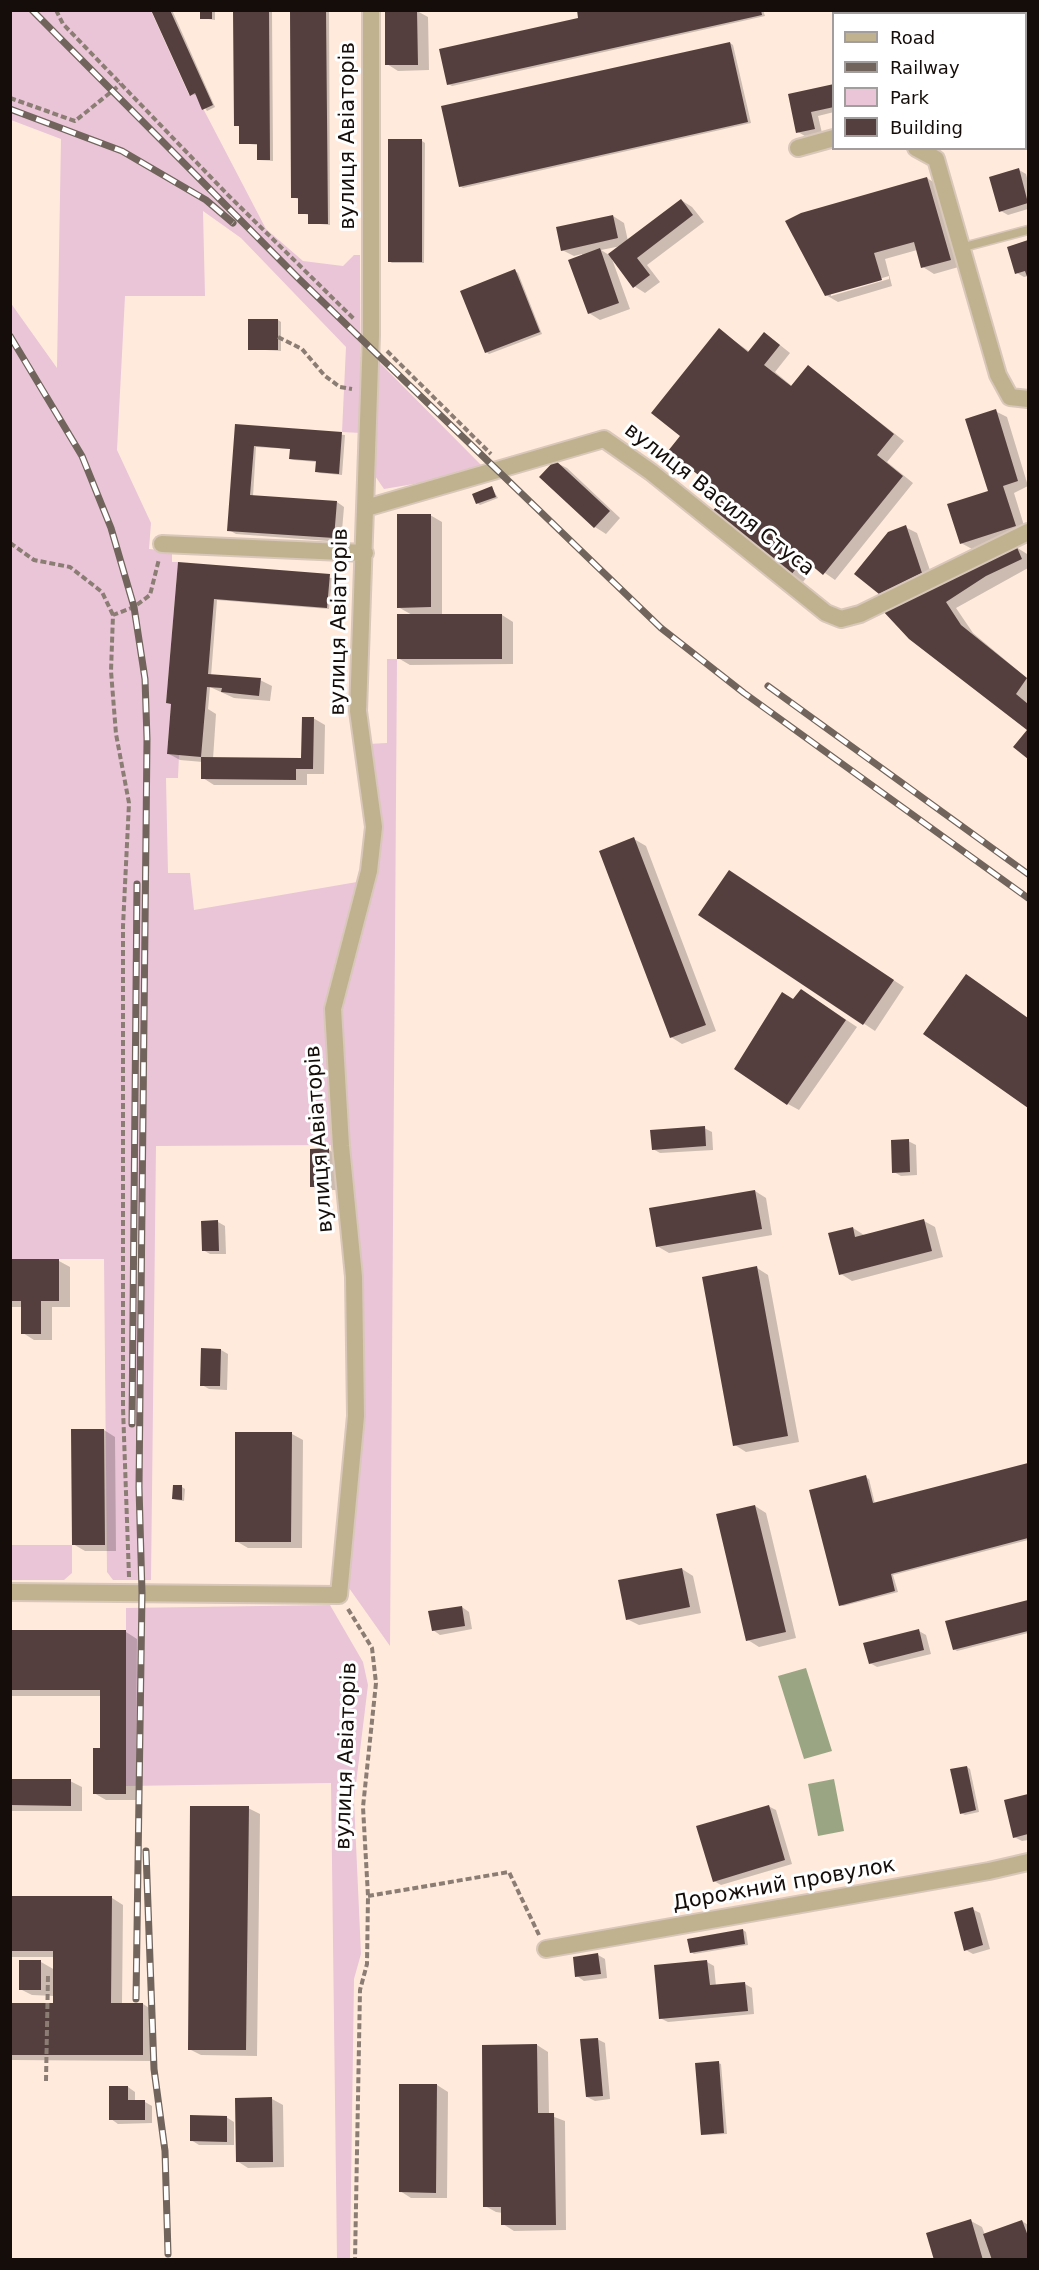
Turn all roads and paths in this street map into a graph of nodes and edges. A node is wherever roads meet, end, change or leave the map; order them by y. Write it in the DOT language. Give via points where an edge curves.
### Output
graph roads {
  1 [pos="56,10"];
  2 [pos="371,10"];
  3 [pos="121,84"];
  4 [pos="10,98"];
  5 [pos="832,139"];
  6 [pos="798,148"];
  7 [pos="920,150"];
  8 [pos="1029,230"];
  9 [pos="960,249"];
  10 [pos="371,335"];
  11 [pos="278,337"];
  12 [pos="1029,399"];
  13 [pos="369,409"];
  14 [pos="506,469"];
  15 [pos="366,508"];
  16 [pos="1029,532"];
  17 [pos="10,543"];
  18 [pos="162,544"];
  19 [pos="365,553"];
  20 [pos="113,615"];
  21 [pos="10,1592"];
  22 [pos="130,1593"];
  23 [pos="339,1595"];
  24 [pos="1029,1862"];
  25 [pos="368,1896"];
  26 [pos="546,1949"];
  27 [pos="48,1975"];
  28 [pos="46,2081"];
  29 [pos="356,2259"];
  1 -- 3 [label="path" via="63,24"];
  2 -- 10 [label="street, вулиця Авіаторів"];
  3 -- 4 [label="path" via="75,121"];
  3 -- 10 [label="path"];
  5 -- 6 [label="street"];
  7 -- 9 [label="street" via="936,159"];
  8 -- 9 [label="lane"];
  9 -- 12 [label="street" via="998,375 1010,397"];
  10 -- 13 [label="street, вулиця Авіаторів"];
  10 -- 14 [label="path"];
  11 -- 13 [label="path" via="302,349 340,387 359,390"];
  13 -- 15 [label="street, вулиця Авіаторів"];
  14 -- 15 [label="street, вулиця Василя Стуса"];
  14 -- 16 [label="street, вулиця Василя Стуса" via="604,439 651,472 826,613 841,619 860,614"];
  15 -- 19 [label="street, вулиця Авіаторів"];
  17 -- 20 [label="path" via="34,560 70,567 102,592"];
  18 -- 19 [label="street"];
  18 -- 20 [label="path" via="150,595"];
  19 -- 23 [label="street, вулиця Авіаторів" via="358,711 374,827 369,871 333,1009 354,1277 356,1416"];
  20 -- 22 [label="path" via="111,671 116,734 129,803 123,926 123,1408"];
  21 -- 22 [label="street"];
  22 -- 23 [label="street"];
  23 -- 25 [label="path, вулиця Авіаторів" via="372,1648 376,1683 363,1807"];
  24 -- 26 [label="street, Дорожний провулок"];
  25 -- 26 [label="path" via="509,1872"];
  25 -- 29 [label="path, вулиця Авіаторів" via="367,1964 360,1990"];
  27 -- 28 [label="path"];
}
